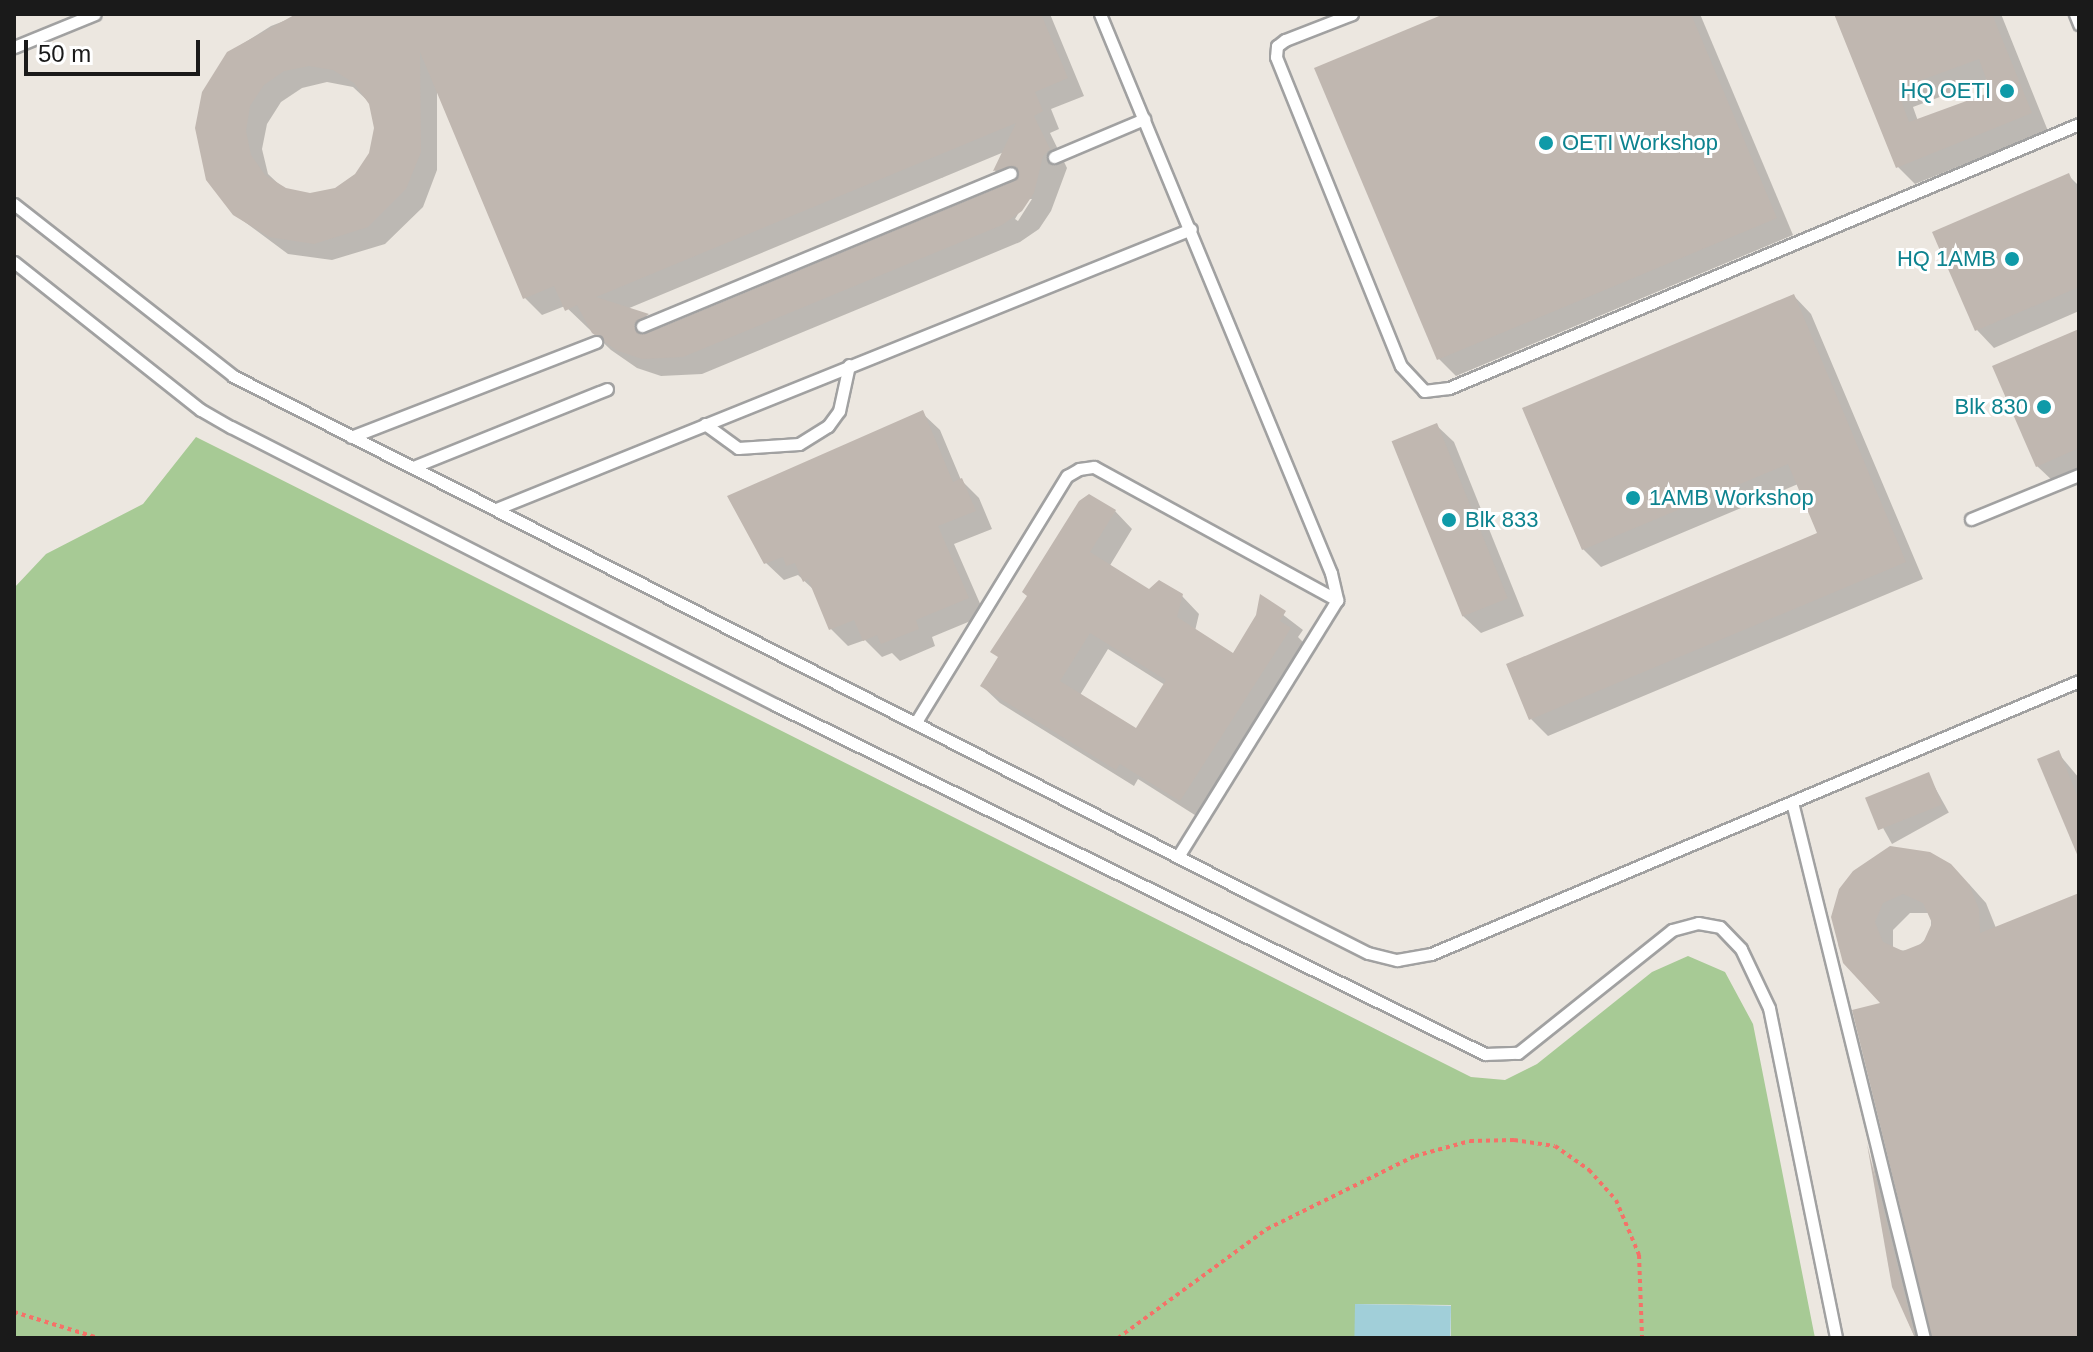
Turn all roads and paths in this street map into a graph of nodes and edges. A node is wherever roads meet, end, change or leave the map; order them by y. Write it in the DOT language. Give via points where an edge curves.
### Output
graph roads {
  1 [pos="95,14"];
  2 [pos="1100,14"];
  3 [pos="1352,14"];
  4 [pos="2075,14"];
  5 [pos="2079,24"];
  6 [pos="14,47"];
  7 [pos="1144,119"];
  8 [pos="2079,124"];
  9 [pos="1054,157"];
  10 [pos="1011,173"];
  11 [pos="14,204"];
  12 [pos="1191,229"];
  13 [pos="14,262"];
  14 [pos="642,326"];
  15 [pos="596,342"];
  16 [pos="849,365"];
  17 [pos="607,389"];
  18 [pos="705,424"];
  19 [pos="351,437"];
  20 [pos="413,467"];
  21 [pos="2079,475"];
  22 [pos="496,509"];
  23 [pos="1971,519"];
  24 [pos="1337,600"];
  25 [pos="2079,682"];
  26 [pos="916,722"];
  27 [pos="1792,802"];
  28 [pos="1178,856"];
  29 [pos="14,1312"];
  30 [pos="98,1338"];
  31 [pos="1118,1338"];
  32 [pos="1642,1338"];
  33 [pos="1836,1338"];
  34 [pos="1924,1338"];
  1 -- 6 [label="lane"];
  2 -- 7 [label="lane"];
  3 -- 8 [label="lane" via="1285,40 1277,46 1276,57 1401,366 1424,391 1449,388"];
  4 -- 5 [label="lane"];
  7 -- 9 [label="lane"];
  7 -- 12 [label="lane"];
  10 -- 14 [label="lane"];
  11 -- 19 [label="lane" via="233,376"];
  12 -- 16 [label="lane"];
  12 -- 24 [label="lane" via="1331,573"];
  13 -- 33 [label="lane" via="201,410 231,427 776,705 1485,1054 1518,1053 1672,930 1698,923 1720,927 1741,949 1769,1008"];
  15 -- 19 [label="lane"];
  16 -- 18 [label="lane"];
  16 -- 18 [label="lane" via="839,411 828,426 799,444 738,448"];
  17 -- 20 [label="lane"];
  18 -- 22 [label="lane"];
  19 -- 20 [label="lane"];
  20 -- 22 [label="lane"];
  21 -- 23 [label="lane"];
  22 -- 26 [label="lane"];
  24 -- 26 [label="lane" via="1094,467 1079,469 1067,476"];
  24 -- 28 [label="lane"];
  25 -- 27 [label="lane"];
  26 -- 28 [label="lane"];
  27 -- 28 [label="lane" via="1431,954 1397,960 1368,953"];
  27 -- 34 [label="lane"];
  29 -- 30 [label="path"];
  31 -- 32 [label="path" via="1281,1222 1415,1156 1470,1141 1514,1140 1555,1146 1589,1170 1616,1200 1639,1255"];
}
